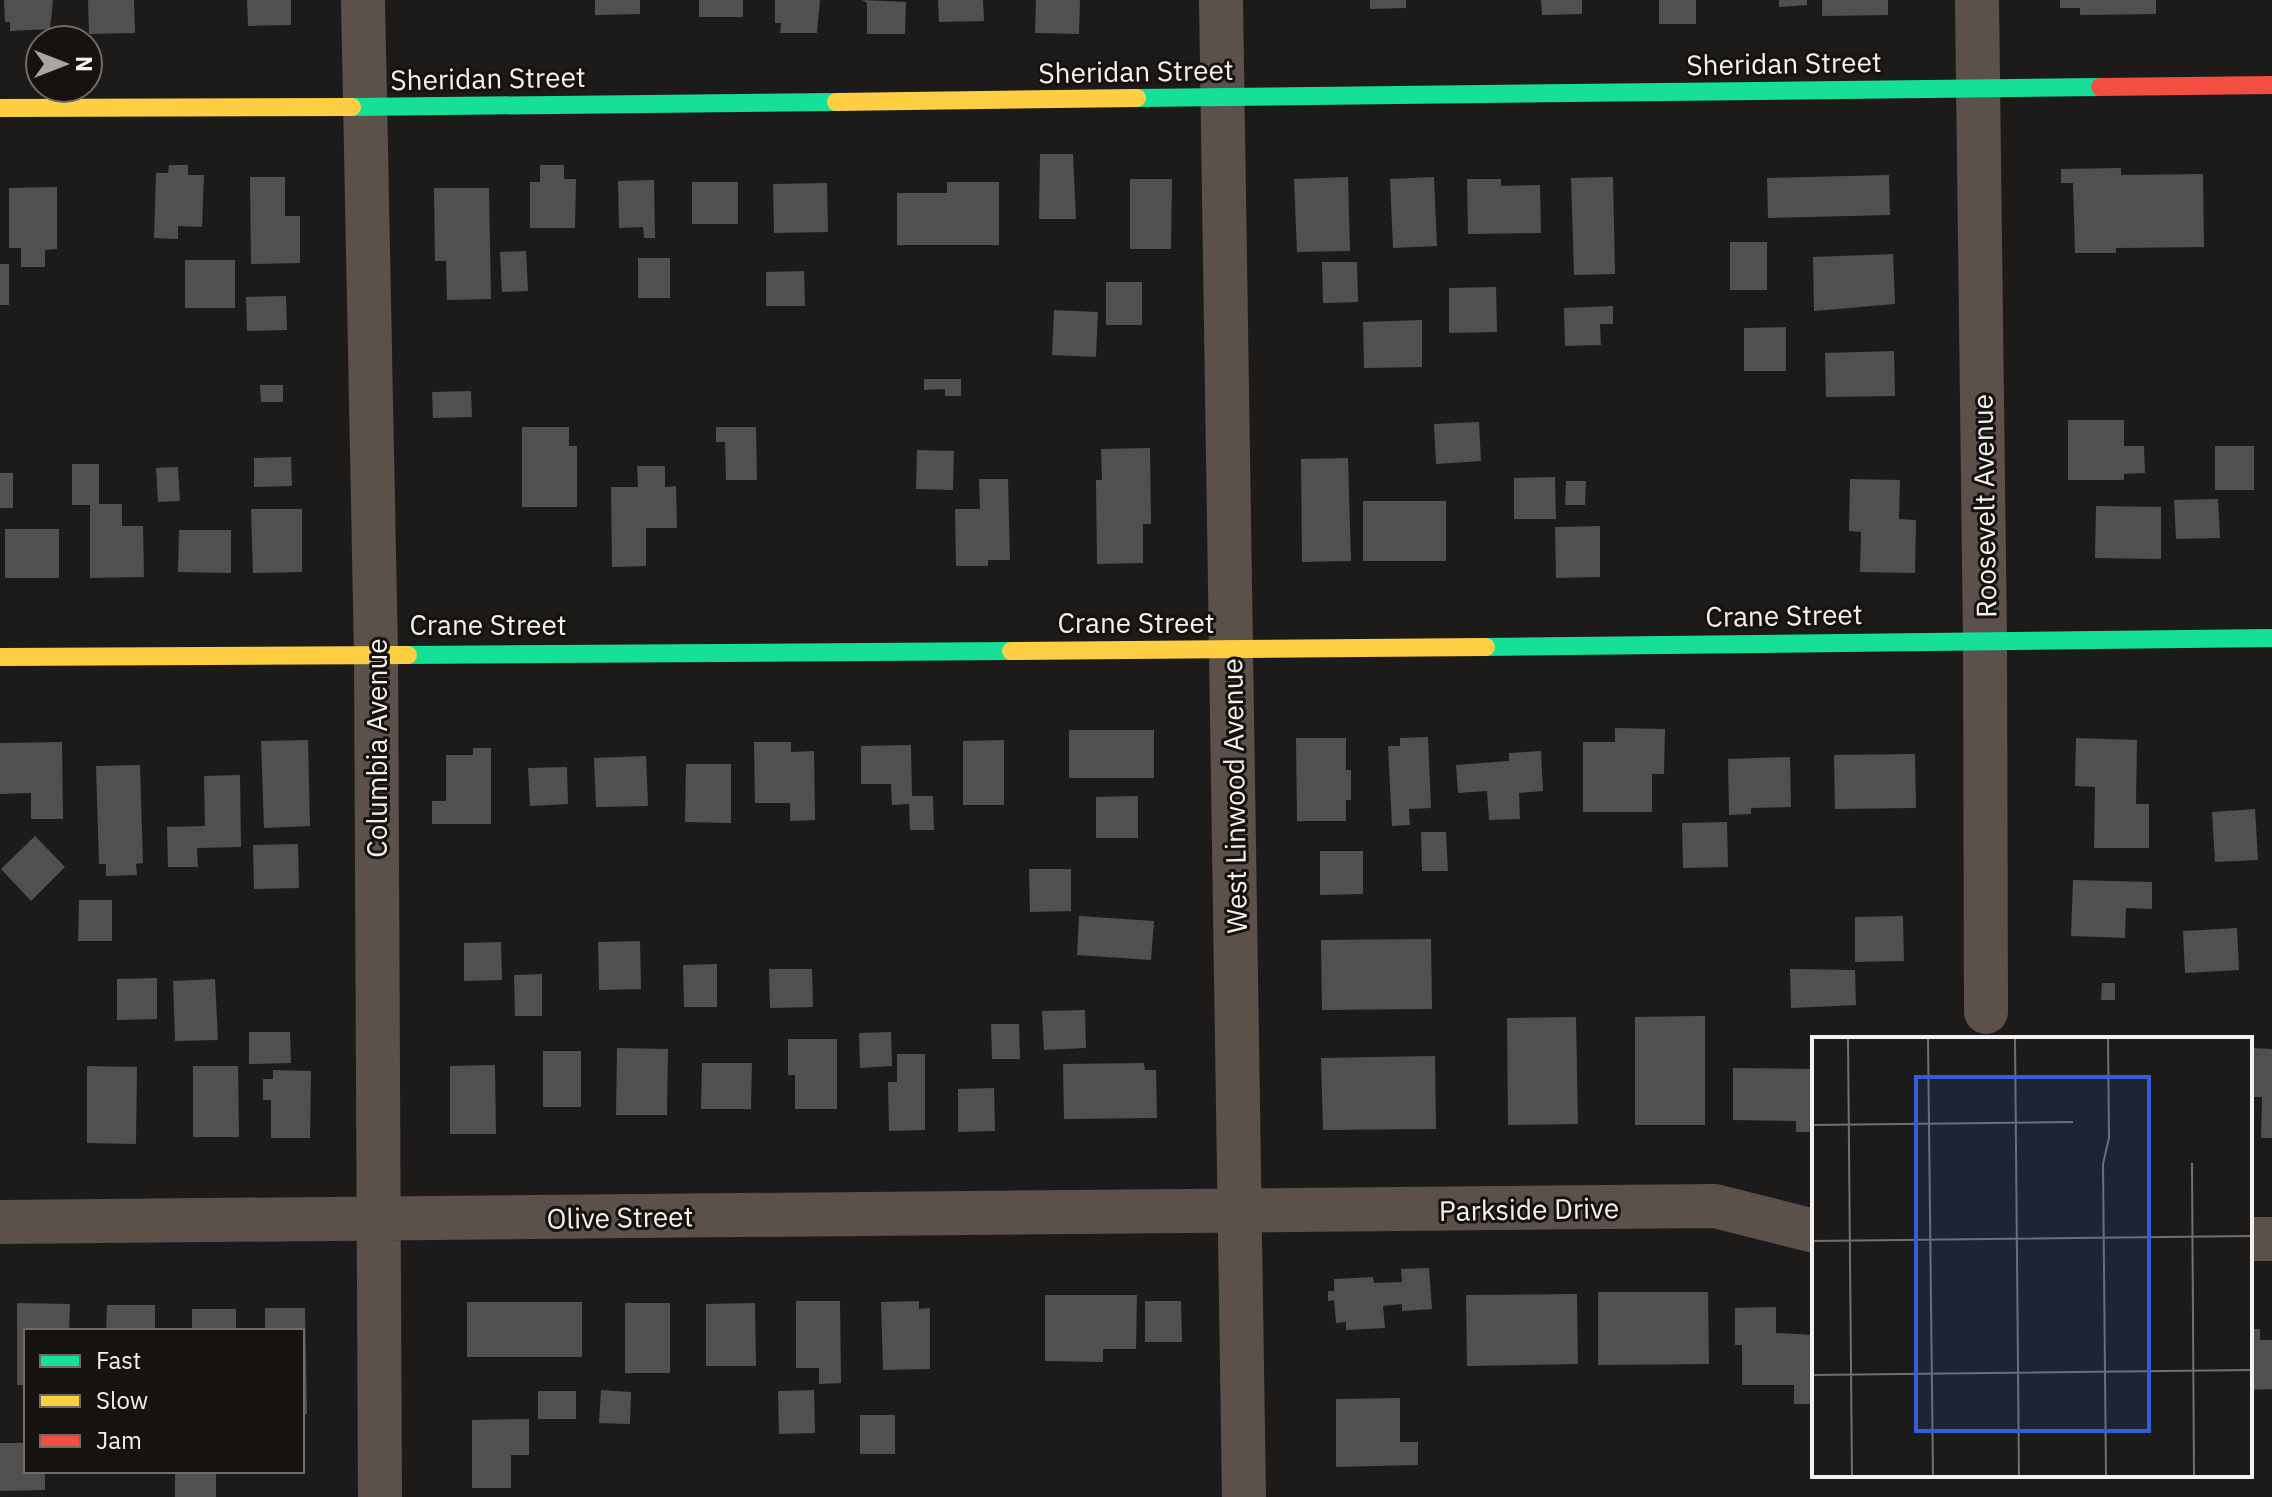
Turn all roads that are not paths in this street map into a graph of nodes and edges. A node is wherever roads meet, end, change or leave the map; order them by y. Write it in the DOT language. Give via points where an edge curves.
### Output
graph roads {
  1 [pos="363,0"];
  2 [pos="1221,0"];
  3 [pos="1977,0"];
  4 [pos="2272,85"];
  5 [pos="1978,88"];
  6 [pos="1222,98"];
  7 [pos="363,107"];
  8 [pos="0,108"];
  9 [pos="2272,638"];
  10 [pos="1985,641"];
  11 [pos="1231,650"];
  12 [pos="376,653"];
  13 [pos="0,657"];
  14 [pos="1986,1012"];
  15 [pos="1240,1212"];
  16 [pos="379,1220"];
  17 [pos="0,1222"];
  18 [pos="1812,1230"];
  19 [pos="380,1497"];
  20 [pos="1244,1497"];
  1 -- 7 [label="street, Columbia Avenue"];
  2 -- 6 [label="street, West Linwood Avenue"];
  3 -- 5 [label="street, Roosevelt Avenue"];
  4 -- 5 [label="street, Sheridan Street"];
  5 -- 6 [label="street, Sheridan Street"];
  5 -- 10 [label="street, Roosevelt Avenue"];
  6 -- 7 [label="street, Sheridan Street"];
  6 -- 11 [label="street, West Linwood Avenue"];
  7 -- 8 [label="street, Sheridan Street"];
  7 -- 12 [label="street, Columbia Avenue"];
  9 -- 10 [label="street, Crane Street"];
  10 -- 11 [label="street, Crane Street"];
  10 -- 14 [label="street, Roosevelt Avenue"];
  11 -- 12 [label="street, Crane Street"];
  11 -- 15 [label="street, West Linwood Avenue"];
  12 -- 13 [label="street, Crane Street"];
  12 -- 16 [label="street, Columbia Avenue"];
  15 -- 16 [label="street, Olive Street"];
  15 -- 18 [label="street, Parkside Drive" via="1715,1206"];
  15 -- 20 [label="street, West Linwood Avenue"];
  16 -- 17 [label="street, Olive Street"];
  16 -- 19 [label="street, Columbia Avenue"];
}
